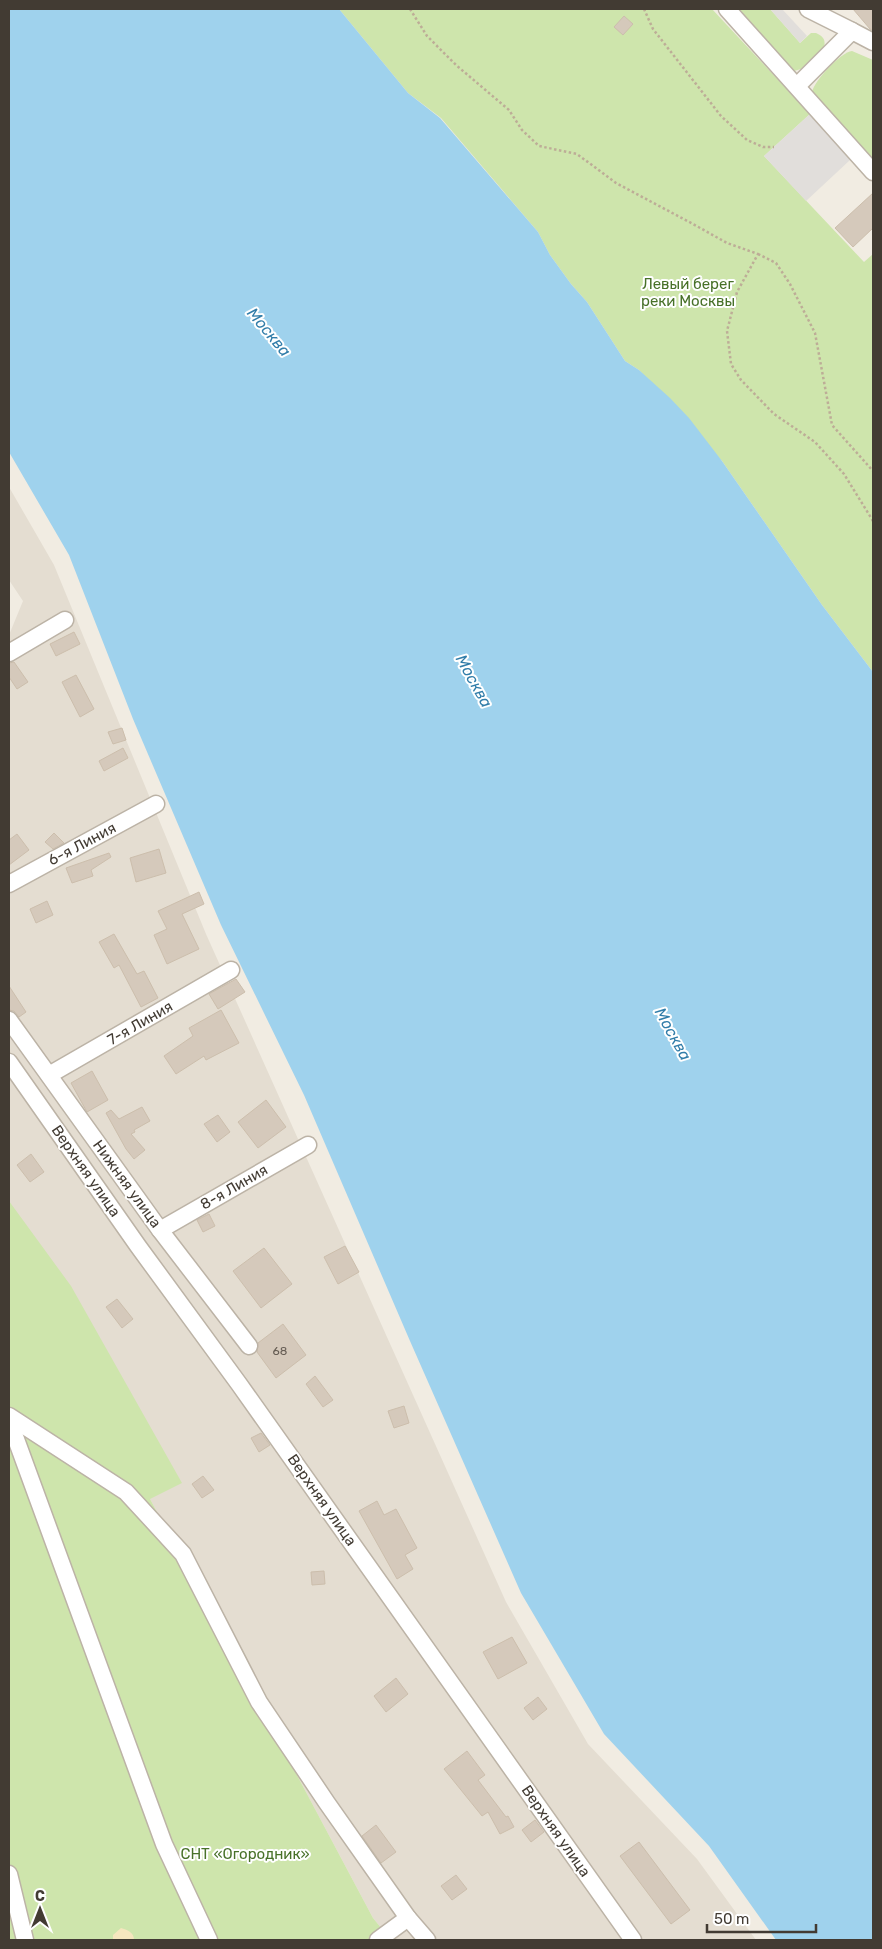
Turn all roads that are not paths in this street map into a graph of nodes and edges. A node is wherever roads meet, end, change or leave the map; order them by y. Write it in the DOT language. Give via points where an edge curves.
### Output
graph roads {
  1 [pos="727,9"];
  2 [pos="808,9"];
  3 [pos="852,31"];
  4 [pos="873,42"];
  5 [pos="797,86"];
  6 [pos="873,172"];
  7 [pos="65,620"];
  8 [pos="9,653"];
  9 [pos="156,804"];
  10 [pos="9,884"];
  11 [pos="231,970"];
  12 [pos="9,1020"];
  13 [pos="9,1062"];
  14 [pos="49,1075"];
  15 [pos="308,1145"];
  16 [pos="160,1230"];
  17 [pos="248,1346"];
  18 [pos="9,1418"];
  19 [pos="9,1874"];
  20 [pos="408,1918"];
  21 [pos="25,1940"];
  22 [pos="209,1940"];
  23 [pos="378,1940"];
  24 [pos="427,1940"];
  25 [pos="633,1940"];
  1 -- 5 [label="street"];
  2 -- 3 [label="street"];
  3 -- 4 [label="street"];
  3 -- 5 [label="street"];
  5 -- 6 [label="street"];
  7 -- 8 [label="street"];
  9 -- 10 [label="street, 6-я Линия"];
  11 -- 14 [label="street, 7-я Линия"];
  12 -- 14 [label="street, Нижняя улица"];
  13 -- 25 [label="street, Верхняя улица"];
  14 -- 16 [label="street, Нижняя улица"];
  15 -- 16 [label="street, 8-я Линия"];
  16 -- 17 [label="street, Нижняя улица"];
  18 -- 20 [label="street" via="126,1492 183,1554 259,1702"];
  18 -- 22 [label="street" via="164,1844"];
  19 -- 21 [label="street"];
  20 -- 23 [label="street"];
  20 -- 24 [label="street"];
}
